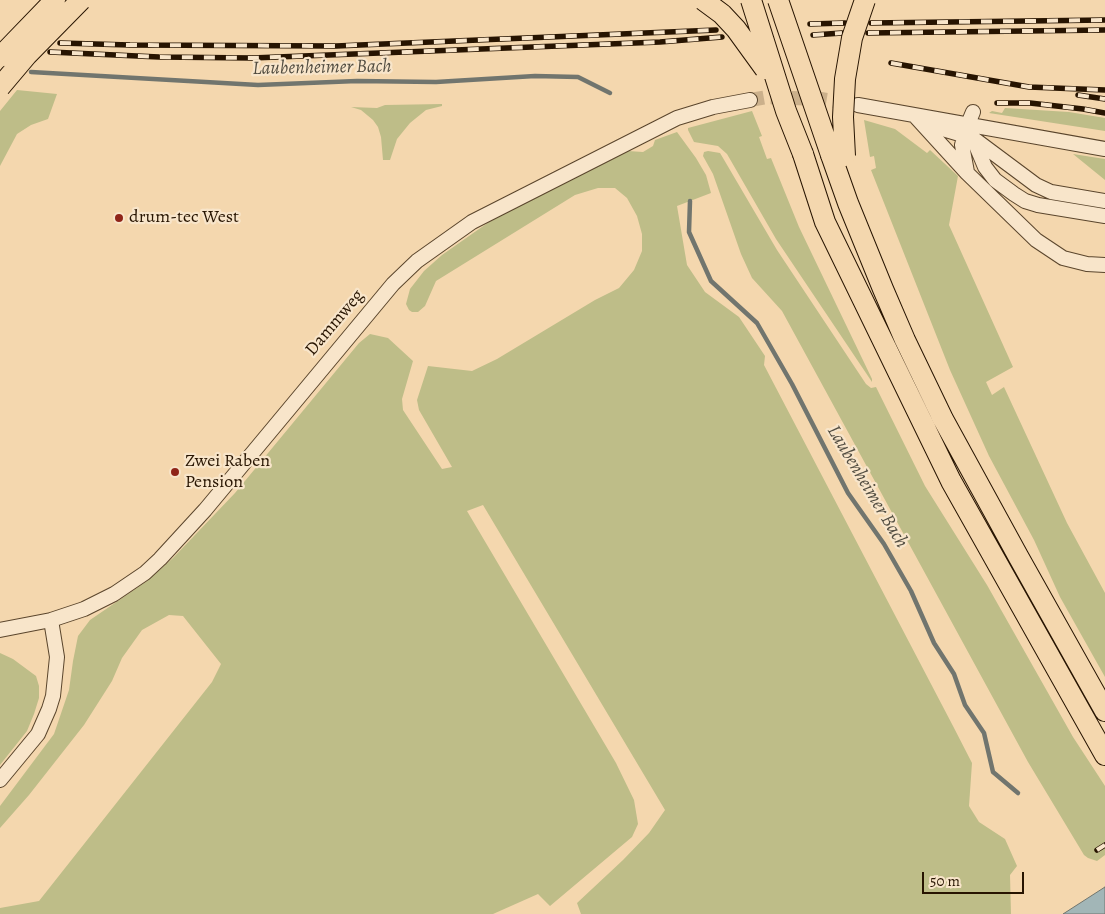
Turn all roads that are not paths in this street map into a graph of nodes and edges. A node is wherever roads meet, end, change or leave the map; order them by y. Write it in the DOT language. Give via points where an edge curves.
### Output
graph roads {
  1 [pos="55,0"];
  2 [pos="81,0"];
  3 [pos="703,0"];
  4 [pos="751,0"];
  5 [pos="778,0"];
  6 [pos="865,0"];
  7 [pos="0,57"];
  8 [pos="0,87"];
  9 [pos="778,88"];
  10 [pos="750,100"];
  11 [pos="858,105"];
  12 [pos="915,116"];
  13 [pos="969,127"];
  14 [pos="1105,149"];
  15 [pos="838,156"];
  16 [pos="967,173"];
  17 [pos="1105,201"];
  18 [pos="1105,216"];
  19 [pos="1105,265"];
  20 [pos="51,620"];
  21 [pos="0,630"];
  22 [pos="1105,711"];
  23 [pos="1105,755"];
  24 [pos="0,780"];
  1 -- 7 [label="highway, bridge"];
  2 -- 8 [label="highway, bridge"];
  3 -- 9 [label="highway, bridge" via="736,29"];
  4 -- 9 [label="highway, bridge"];
  5 -- 15 [label="highway, bridge"];
  6 -- 15 [label="highway, bridge" via="852,38"];
  9 -- 23 [label="highway, bridge" via="825,222 950,481"];
  10 -- 20 [label="street, Dammweg" via="677,118 472,222 417,260 387,290 205,510 160,559 114,594"];
  11 -- 12 [label="street"];
  12 -- 13 [label="street" via="951,120"];
  12 -- 13 [label="street" via="946,130"];
  12 -- 16 [label="street"];
  13 -- 14 [label="street"];
  13 -- 16 [label="street" via="962,145"];
  13 -- 17 [label="street" via="1036,184 1051,192"];
  13 -- 18 [label="street" via="985,167 995,180 1014,194 1038,205"];
  15 -- 22 [label="highway" via="848,203 905,340 943,419"];
  16 -- 19 [label="street" via="1036,240 1054,253 1076,262"];
  20 -- 21 [label="street, Dammweg"];
  20 -- 24 [label="street" via="56,663 49,709 38,734"];
}
